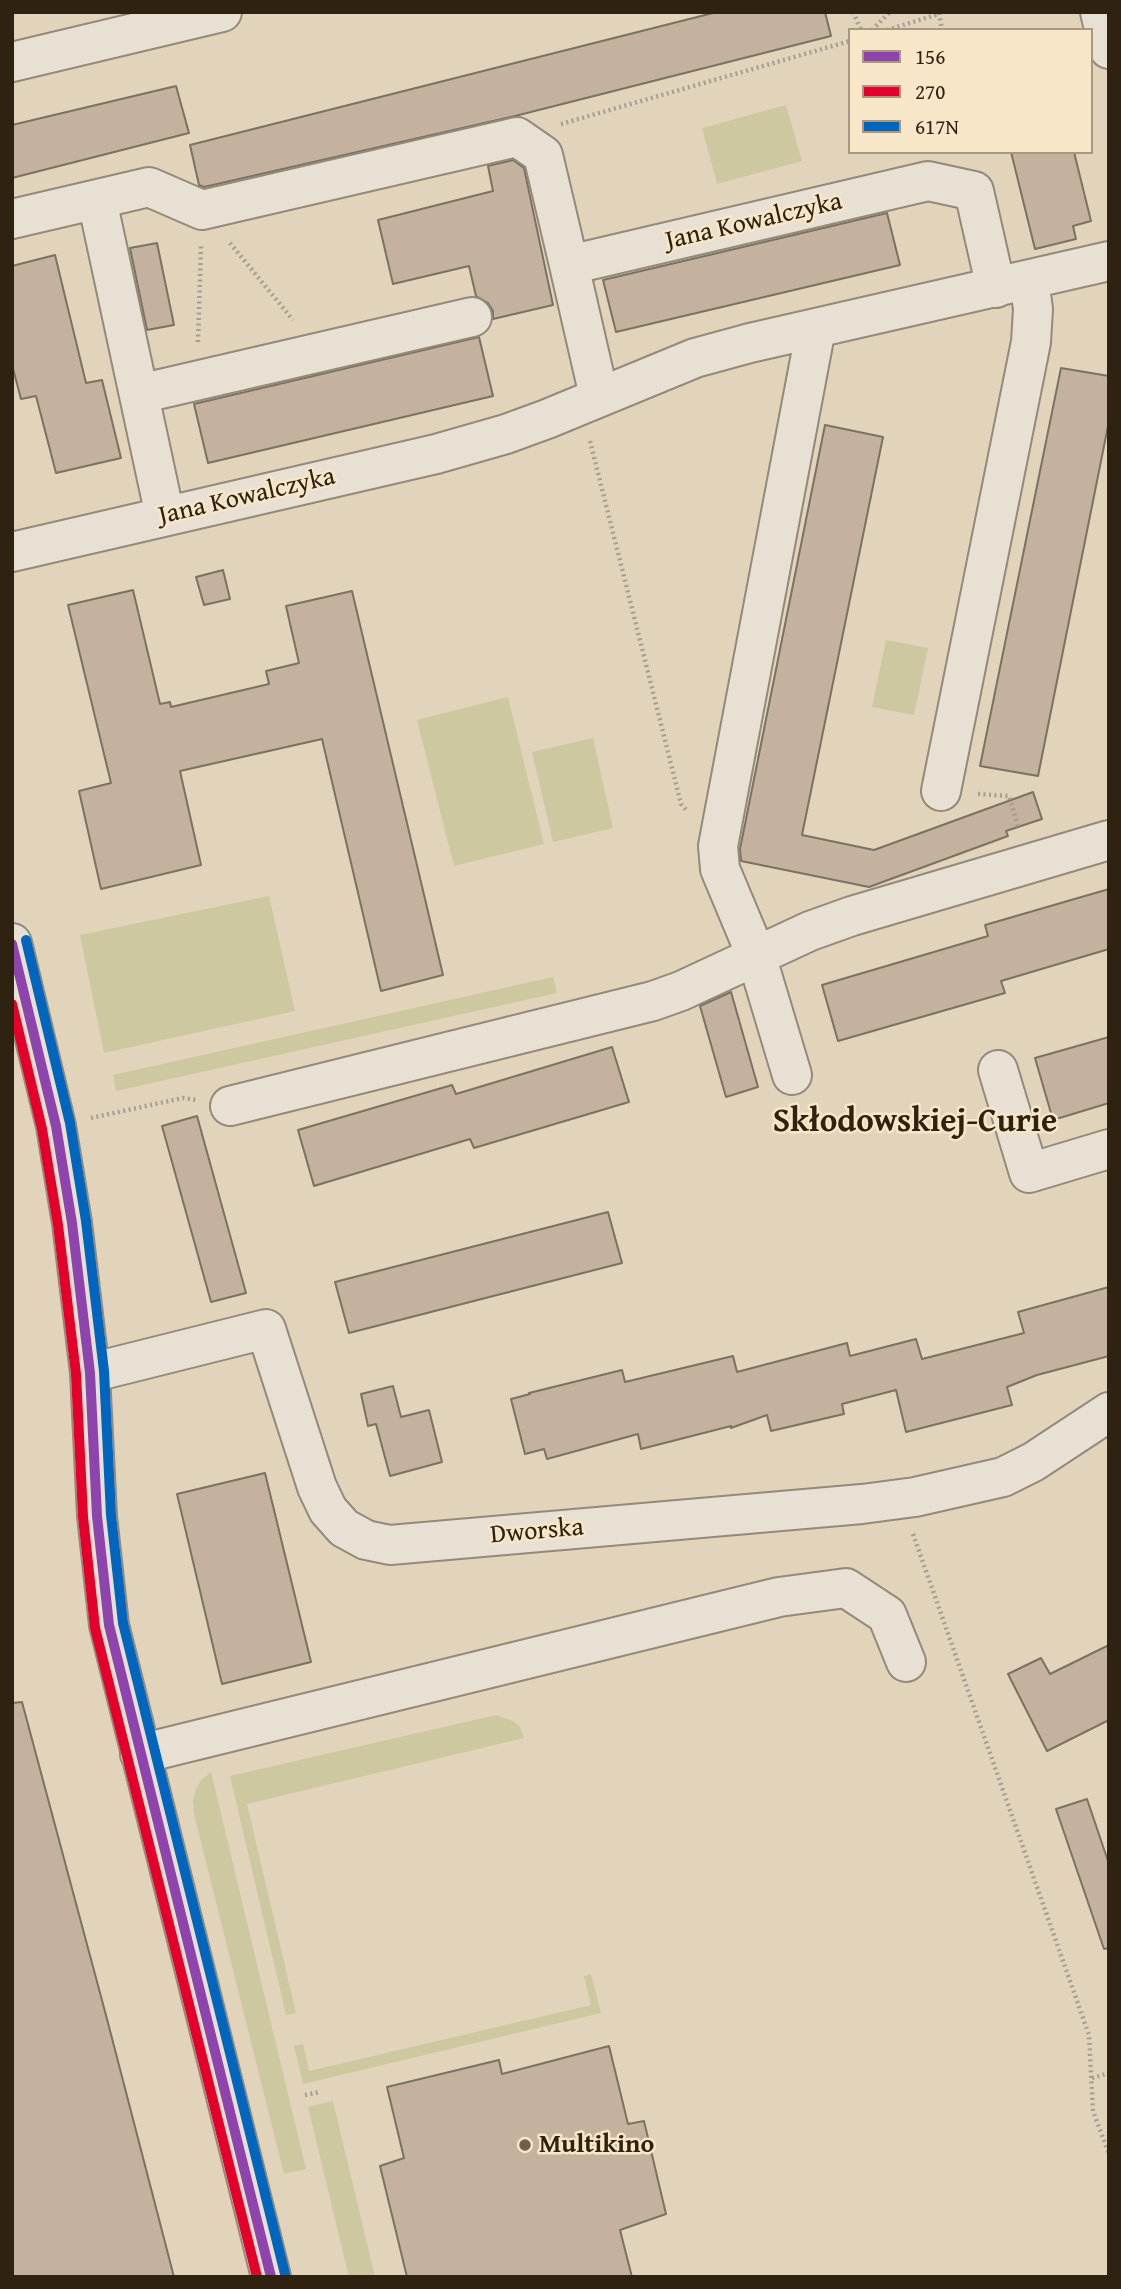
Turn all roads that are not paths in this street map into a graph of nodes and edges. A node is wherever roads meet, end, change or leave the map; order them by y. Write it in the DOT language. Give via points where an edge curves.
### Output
graph roads {
  1 [pos="222,12"];
  2 [pos="1100,12"];
  3 [pos="1109,49"];
  4 [pos="12,62"];
  5 [pos="97,200"];
  6 [pos="12,219"];
  7 [pos="1109,261"];
  8 [pos="569,265"];
  9 [pos="1012,284"];
  10 [pos="472,317"];
  11 [pos="816,328"];
  12 [pos="139,394"];
  13 [pos="590,400"];
  14 [pos="165,516"];
  15 [pos="12,552"];
  16 [pos="941,791"];
  17 [pos="1109,840"];
  18 [pos="12,943"];
  19 [pos="756,955"];
  20 [pos="998,1070"];
  21 [pos="792,1075"];
  22 [pos="230,1106"];
  23 [pos="1109,1149"];
  24 [pos="90,1373"];
  25 [pos="1109,1412"];
  26 [pos="906,1662"];
  27 [pos="140,1754"];
  28 [pos="271,2277"];
  1 -- 4 [label="street"];
  2 -- 3 [label="street"];
  5 -- 6 [label="street"];
  5 -- 8 [label="street" via="149,187 202,210 517,137 543,155"];
  5 -- 12 [label="street"];
  7 -- 9 [label="street, Jana Kowalczyka"];
  8 -- 9 [label="street, Jana Kowalczyka" via="929,181 974,191"];
  8 -- 13 [label="street"];
  9 -- 11 [label="street, Jana Kowalczyka"];
  9 -- 16 [label="street, Jana Kowalczyka" via="1033,309 1031,342"];
  10 -- 12 [label="street"];
  11 -- 13 [label="street, Jana Kowalczyka" via="695,358"];
  11 -- 19 [label="street" via="718,846 720,869"];
  12 -- 14 [label="street"];
  13 -- 14 [label="street, Jana Kowalczyka" via="436,454"];
  14 -- 15 [label="street, Jana Kowalczyka"];
  17 -- 19 [label="street" via="852,916"];
  18 -- 24 [label="street" via="56,1126"];
  19 -- 21 [label="street"];
  19 -- 22 [label="street" via="653,1001"];
  20 -- 23 [label="street" via="1029,1173"];
  24 -- 25 [label="street, Dworska" via="266,1329 328,1510 344,1528 366,1540 390,1545 901,1499 1003,1477"];
  24 -- 27 [label="street" via="97,1516 110,1625"];
  26 -- 27 [label="street" via="887,1615 846,1588 779,1597"];
  27 -- 28 [label="street"];
}
